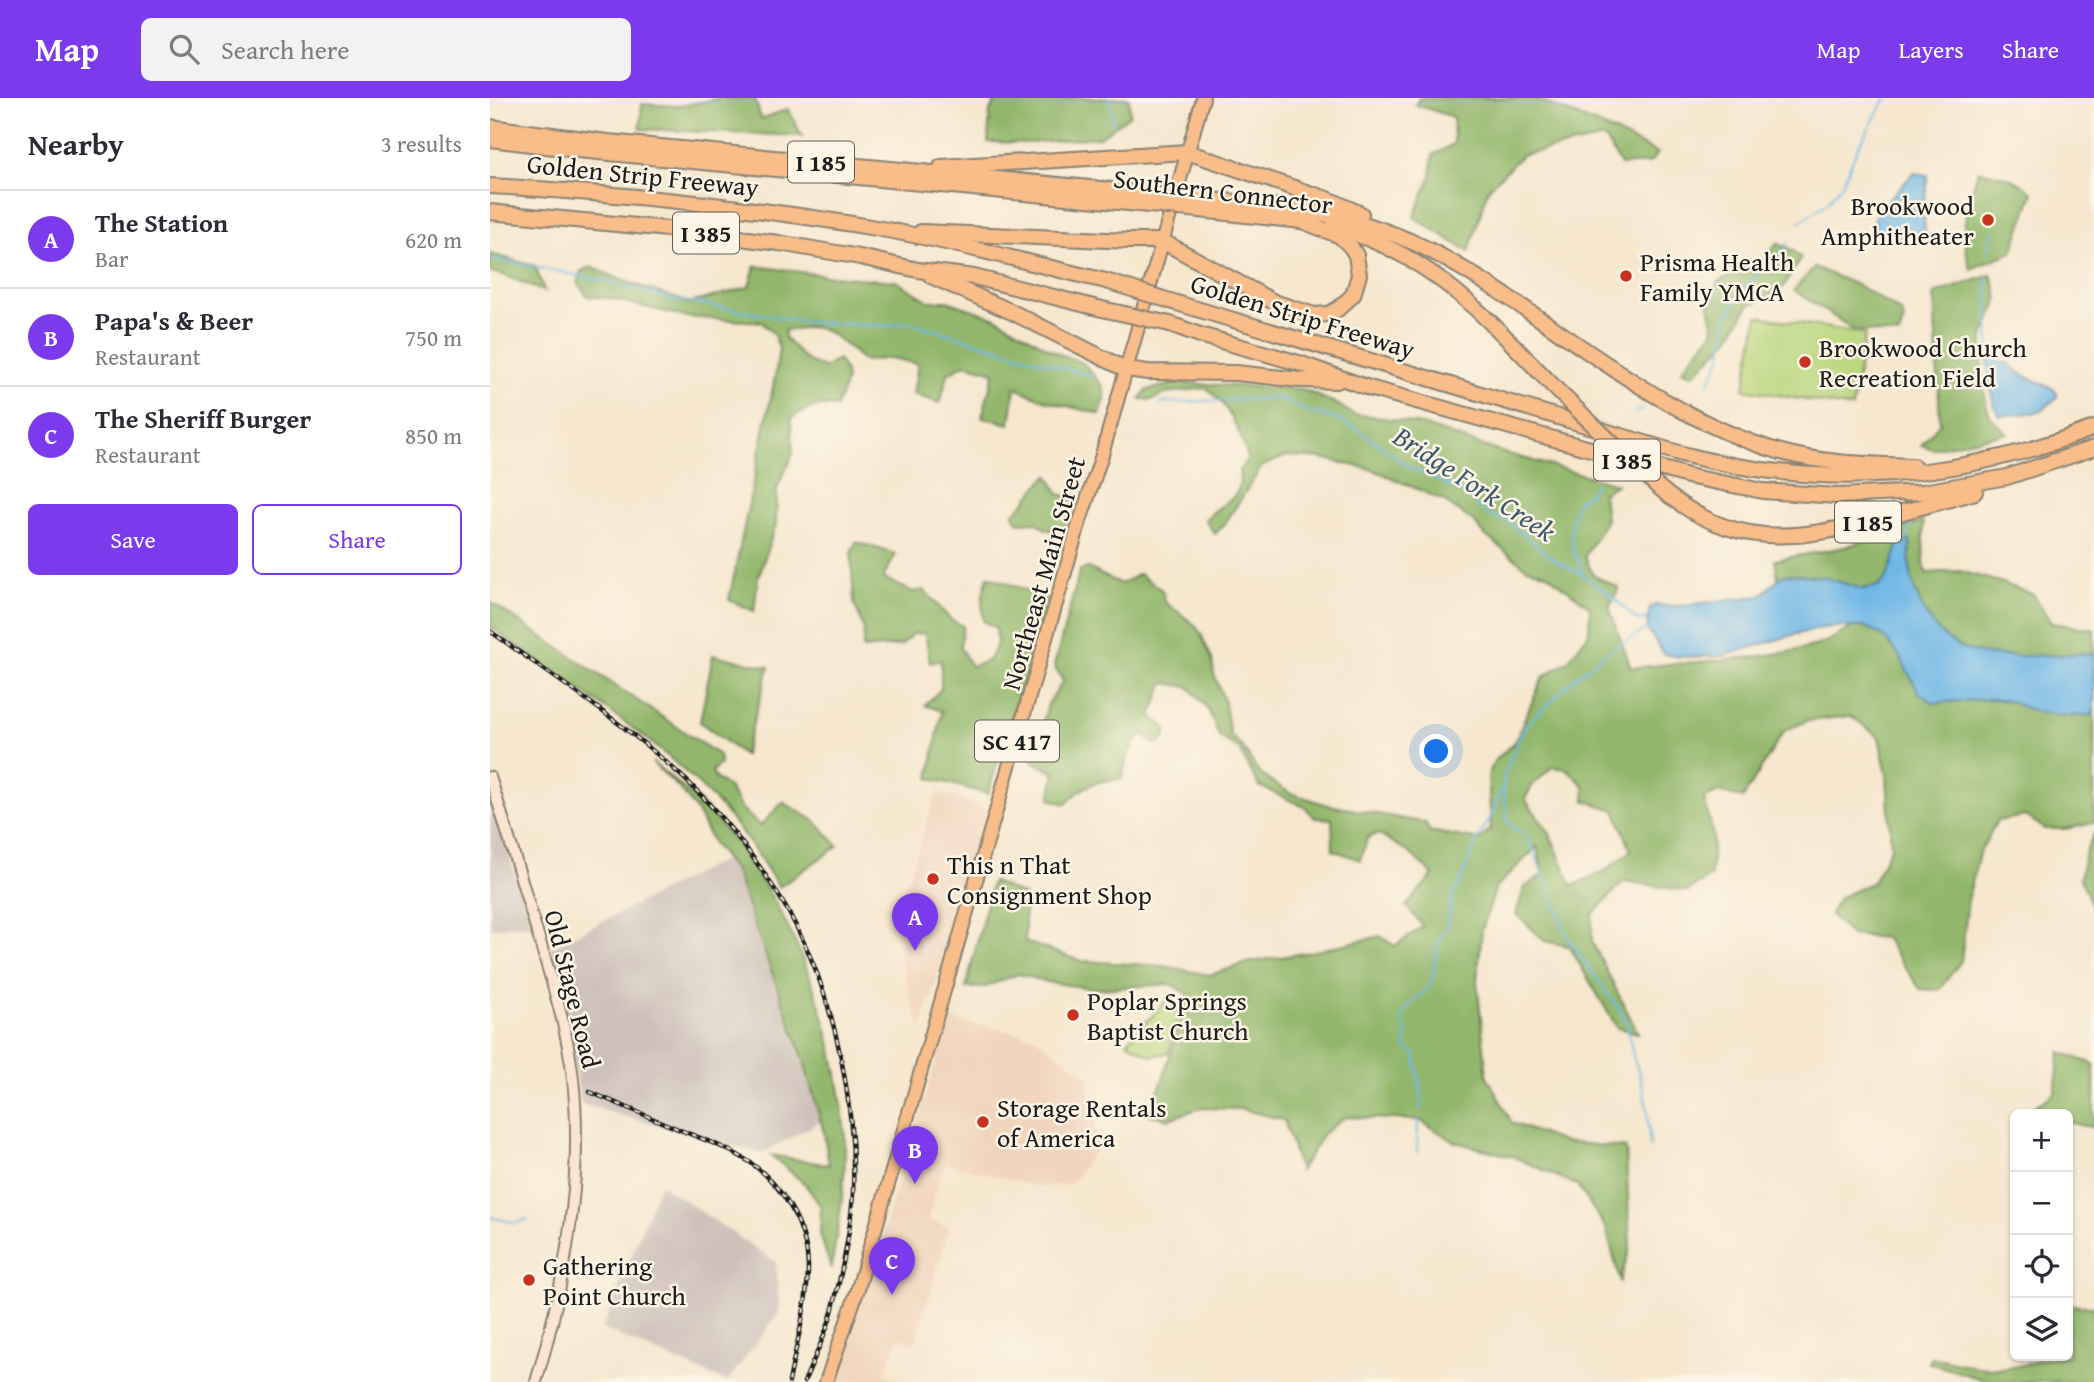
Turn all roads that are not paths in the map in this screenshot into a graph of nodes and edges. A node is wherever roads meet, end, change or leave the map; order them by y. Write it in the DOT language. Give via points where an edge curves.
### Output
graph roads {
  1 [pos="1203,98"];
  2 [pos="490,127"];
  3 [pos="490,139"];
  4 [pos="1187,152"];
  5 [pos="896,169"];
  6 [pos="490,180"];
  7 [pos="490,186"];
  8 [pos="534,188"];
  9 [pos="1151,200"];
  10 [pos="1191,203"];
  11 [pos="490,212"];
  12 [pos="1302,221"];
  13 [pos="895,232"];
  14 [pos="1162,241"];
  15 [pos="1437,254"];
  16 [pos="918,270"];
  17 [pos="1125,369"];
  18 [pos="1352,382"];
  19 [pos="2094,428"];
  20 [pos="2089,450"];
  21 [pos="1942,467"];
  22 [pos="490,777"];
  23 [pos="536,1382"];
  24 [pos="826,1382"];
  1 -- 4 [label="main road, Northeast Main Street / SC 417"];
  2 -- 5 [label="highway, Southern Connector / I 185"];
  3 -- 9 [label="highway, Southern Connector / I 185"];
  4 -- 5 [label="highway"];
  4 -- 14 [label="main road, Northeast Main Street / SC 417"];
  4 -- 15 [label="highway" via="1330,200"];
  5 -- 9 [label="highway, Southern Connector / I 185"];
  6 -- 8 [label="highway"];
  7 -- 8 [label="highway, Golden Strip Freeway / I 385"];
  8 -- 13 [label="highway, Golden Strip Freeway / I 385" via="665,198"];
  9 -- 10 [label="highway, Southern Connector / I 185, bridge"];
  10 -- 12 [label="highway, Southern Connector / I 185"];
  10 -- 15 [label="highway, Southern Connector / I 185" via="1297,208 1336,215"];
  11 -- 16 [label="highway, Golden Strip Freeway / I 385" via="766,241"];
  12 -- 14 [label="highway" via="1340,236 1351,247 1358,265 1353,295 1324,315 1274,302"];
  12 -- 20 [label="highway, Southern Connector / I 185, bridge" via="1371,240 1430,270 1474,305 1656,485 1717,524 1760,535 1800,536 1847,527 2051,470"];
  13 -- 14 [label="highway"];
  13 -- 21 [label="highway, Golden Strip Freeway / I 385, bridge" via="1106,281 1720,464 1824,477 1893,476"];
  14 -- 17 [label="main road, Northeast Main Street / SC 417"];
  15 -- 21 [label="highway, Southern Connector / I 185" via="1682,410 1725,432 1821,461"];
  16 -- 17 [label="highway"];
  16 -- 18 [label="highway, Golden Strip Freeway / I 385, bridge" via="974,277 1170,324"];
  17 -- 18 [label="highway"];
  17 -- 24 [label="main road, Northeast Main Street / SC 417" via="858,1292"];
  18 -- 20 [label="highway, Golden Strip Freeway / I 385" via="1692,477 1802,495 1936,491 2007,477"];
  19 -- 21 [label="highway, Golden Strip Freeway / I 385" via="2007,456"];
  22 -- 23 [label="street, Old Stage Road" via="561,1016 575,1102 569,1237"];
}
